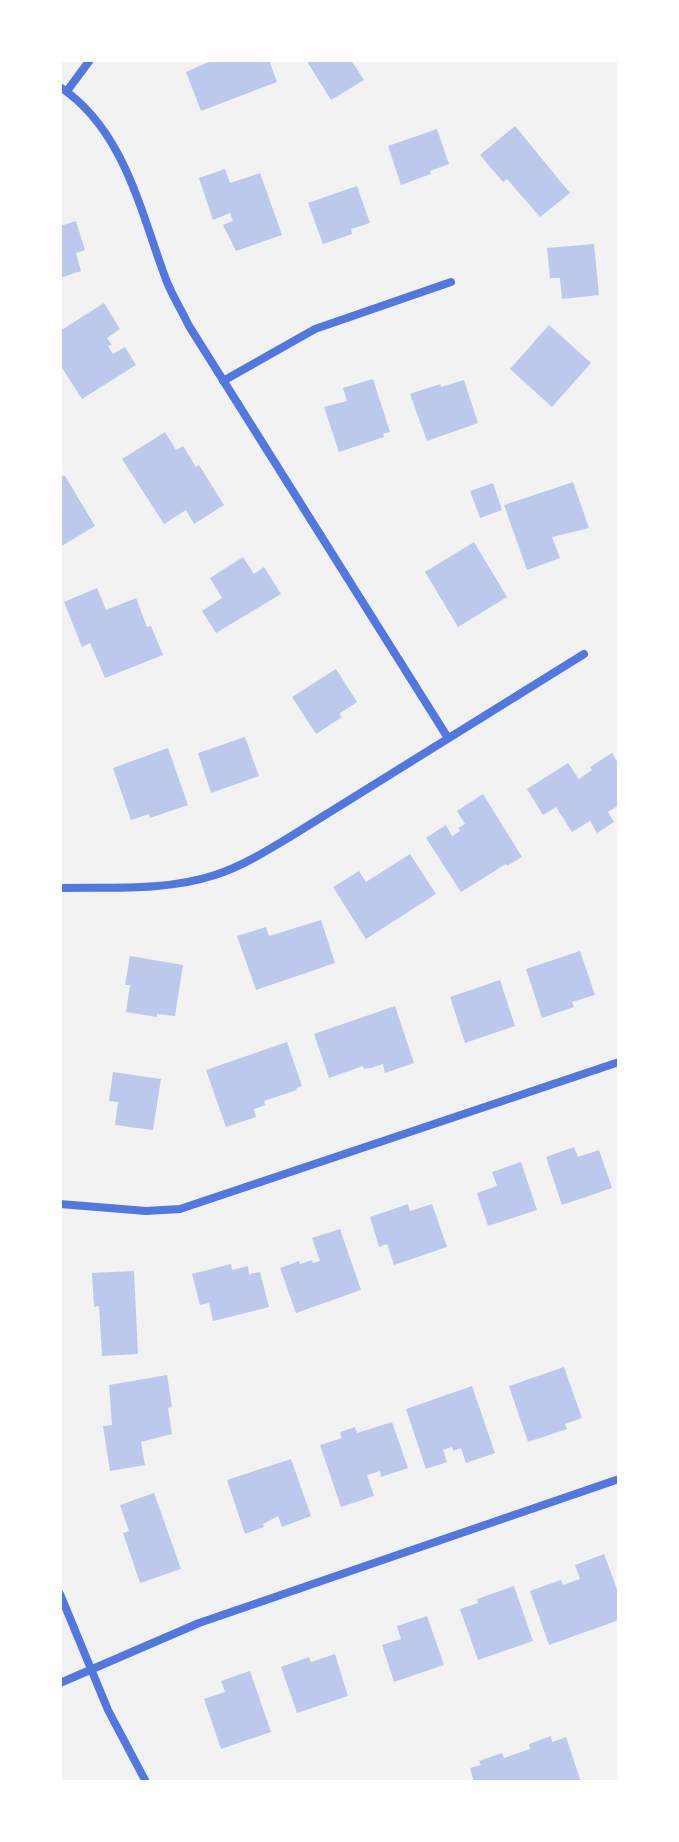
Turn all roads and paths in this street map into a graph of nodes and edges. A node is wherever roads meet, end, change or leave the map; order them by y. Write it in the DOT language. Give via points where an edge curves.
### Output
graph roads {
  1 [pos="90,60"];
  2 [pos="64,89"];
  3 [pos="451,282"];
  4 [pos="223,381"];
  5 [pos="584,654"];
  6 [pos="448,738"];
  7 [pos="60,888"];
  8 [pos="619,1062"];
  9 [pos="60,1204"];
  10 [pos="619,1479"];
  11 [pos="60,1594"];
  12 [pos="90,1670"];
  13 [pos="60,1683"];
  14 [pos="146,1782"];
  1 -- 2 [label="street"];
  2 -- 4 [label="street" via="111,141 131,180 168,285"];
  3 -- 4 [label="street" via="315,329"];
  4 -- 6 [label="street"];
  5 -- 6 [label="street"];
  6 -- 7 [label="street" via="280,843 216,875 152,886"];
  8 -- 9 [label="street" via="180,1209"];
  10 -- 12 [label="street" via="199,1623"];
  11 -- 12 [label="street"];
  12 -- 13 [label="street"];
  12 -- 14 [label="street"];
}
